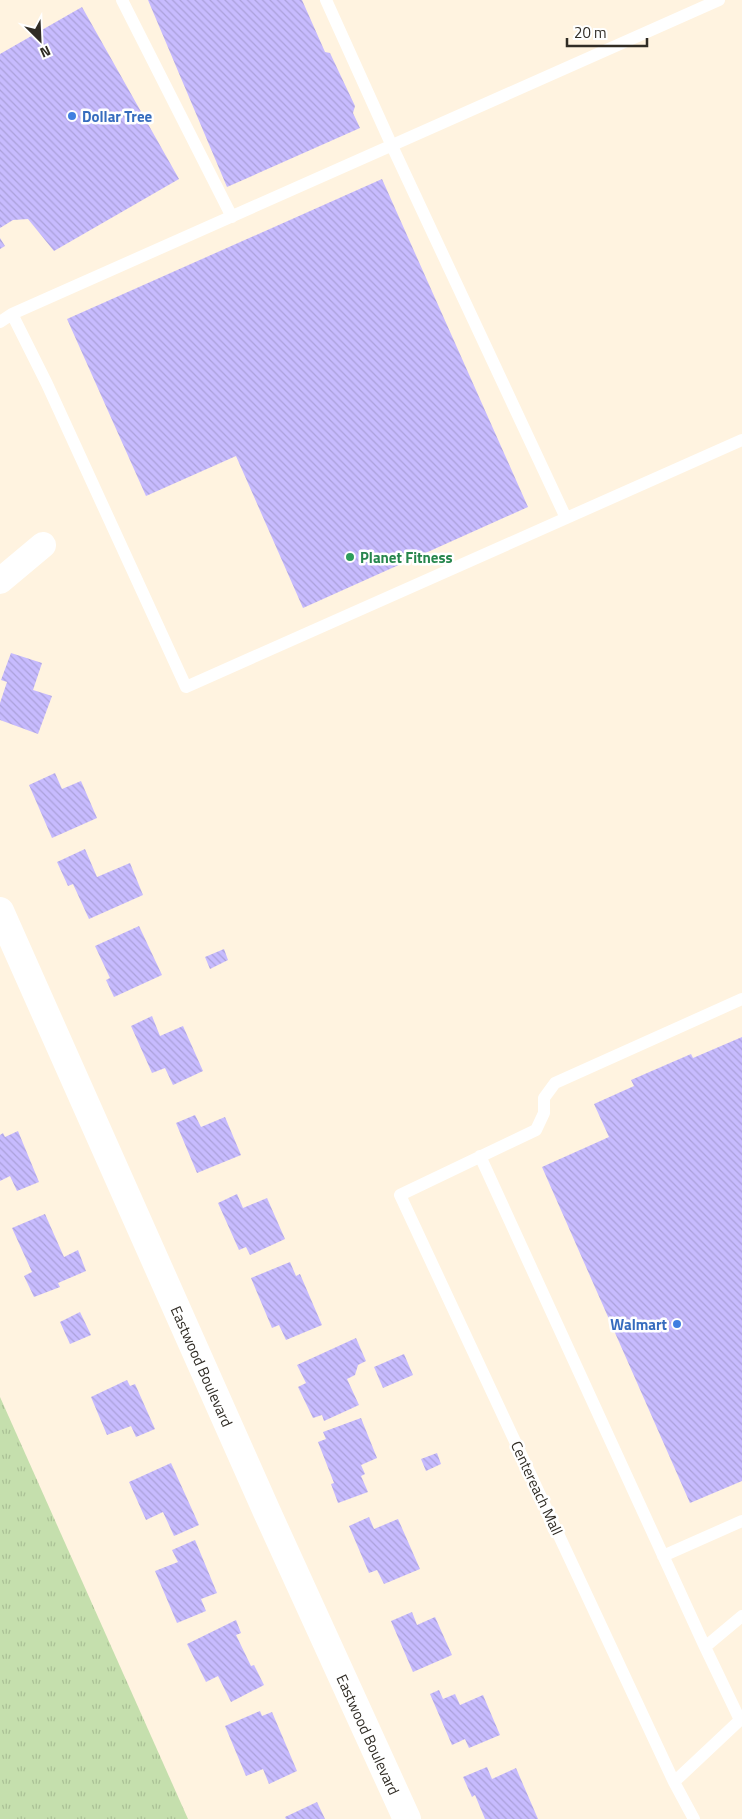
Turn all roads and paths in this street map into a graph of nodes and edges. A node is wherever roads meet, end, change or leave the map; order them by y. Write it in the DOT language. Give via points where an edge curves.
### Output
graph roads {
  1 [pos="122,0"];
  2 [pos="326,0"];
  3 [pos="719,0"];
  4 [pos="392,146"];
  5 [pos="232,216"];
  6 [pos="12,314"];
  7 [pos="0,322"];
  8 [pos="742,440"];
  9 [pos="566,518"];
  10 [pos="43,545"];
  11 [pos="0,581"];
  12 [pos="0,911"];
  13 [pos="742,999"];
  14 [pos="480,1156"];
  15 [pos="742,1521"];
  16 [pos="663,1556"];
  17 [pos="742,1616"];
  18 [pos="705,1648"];
  19 [pos="674,1782"];
  20 [pos="407,1819"];
  21 [pos="694,1819"];
  1 -- 5 [label="lane"];
  2 -- 4 [label="lane"];
  3 -- 4 [label="lane"];
  4 -- 5 [label="lane"];
  4 -- 9 [label="lane"];
  5 -- 6 [label="lane"];
  6 -- 7 [label="lane"];
  6 -- 9 [label="lane" via="186,687"];
  8 -- 9 [label="lane"];
  10 -- 11 [label="street"];
  12 -- 20 [label="street, Eastwood Boulevard"];
  13 -- 14 [label="lane" via="555,1084 544,1098 544,1114 536,1130"];
  14 -- 16 [label="lane"];
  14 -- 19 [label="lane, Centereach Mall" via="400,1195"];
  15 -- 16 [label="lane"];
  16 -- 18 [label="lane"];
  17 -- 18 [label="lane"];
  18 -- 19 [label="lane" via="740,1720"];
  19 -- 21 [label="lane, Centereach Mall"];
}
